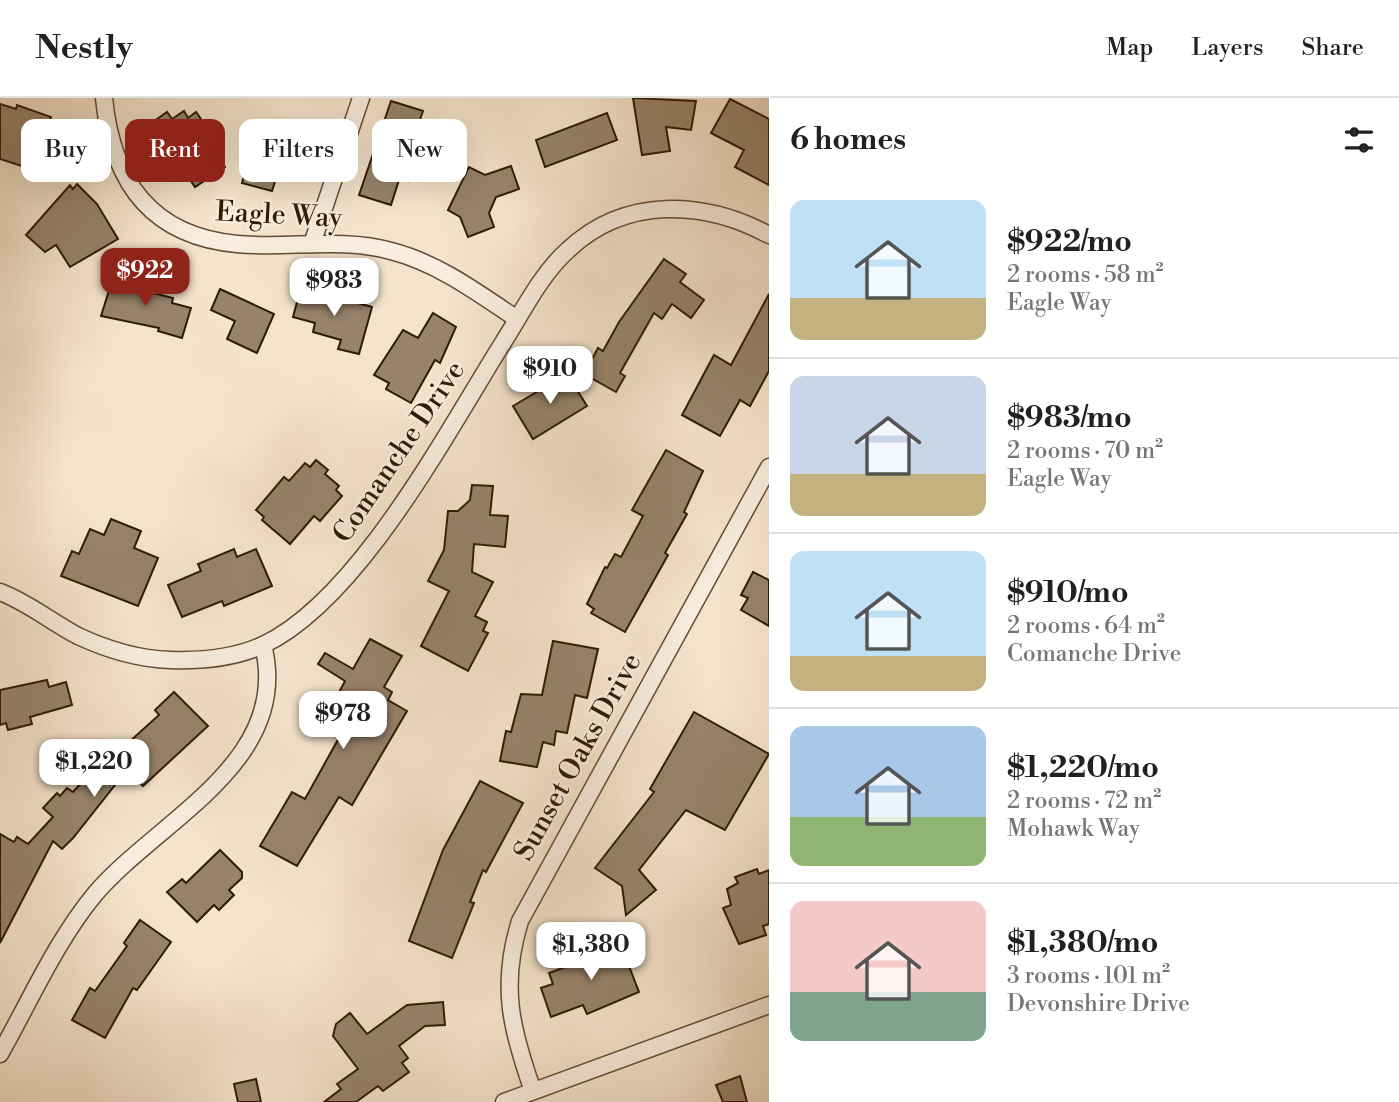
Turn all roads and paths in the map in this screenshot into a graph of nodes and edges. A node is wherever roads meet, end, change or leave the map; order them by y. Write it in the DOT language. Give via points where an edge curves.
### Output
graph roads {
  1 [pos="104,98"];
  2 [pos="361,98"];
  3 [pos="769,235"];
  4 [pos="312,244"];
  5 [pos="517,319"];
  6 [pos="769,467"];
  7 [pos="754,494"];
  8 [pos="769,502"];
  9 [pos="0,592"];
  10 [pos="262,645"];
  11 [pos="769,1005"];
  12 [pos="0,1054"];
  13 [pos="533,1091"];
  14 [pos="504,1102"];
  1 -- 4 [label="street, Eagle Way" via="111,148 121,170 163,219 218,241"];
  2 -- 4 [label="street"];
  3 -- 5 [label="street, Comanche Drive" via="710,211 684,208 633,214 594,230 566,251"];
  4 -- 5 [label="street, Eagle Way" via="373,247 416,258"];
  5 -- 10 [label="street, Comanche Drive" via="387,527 314,610"];
  6 -- 7 [label="street, Sunset Oaks Drive"];
  7 -- 8 [label="street"];
  7 -- 13 [label="street, Sunset Oaks Drive" via="520,921 509,963 509,1011"];
  9 -- 10 [label="street, Comanche Drive" via="77,635 134,655 199,659"];
  10 -- 12 [label="street" via="268,690 246,749 223,778 94,895 69,930"];
  11 -- 13 [label="street"];
  13 -- 14 [label="street"];
}
